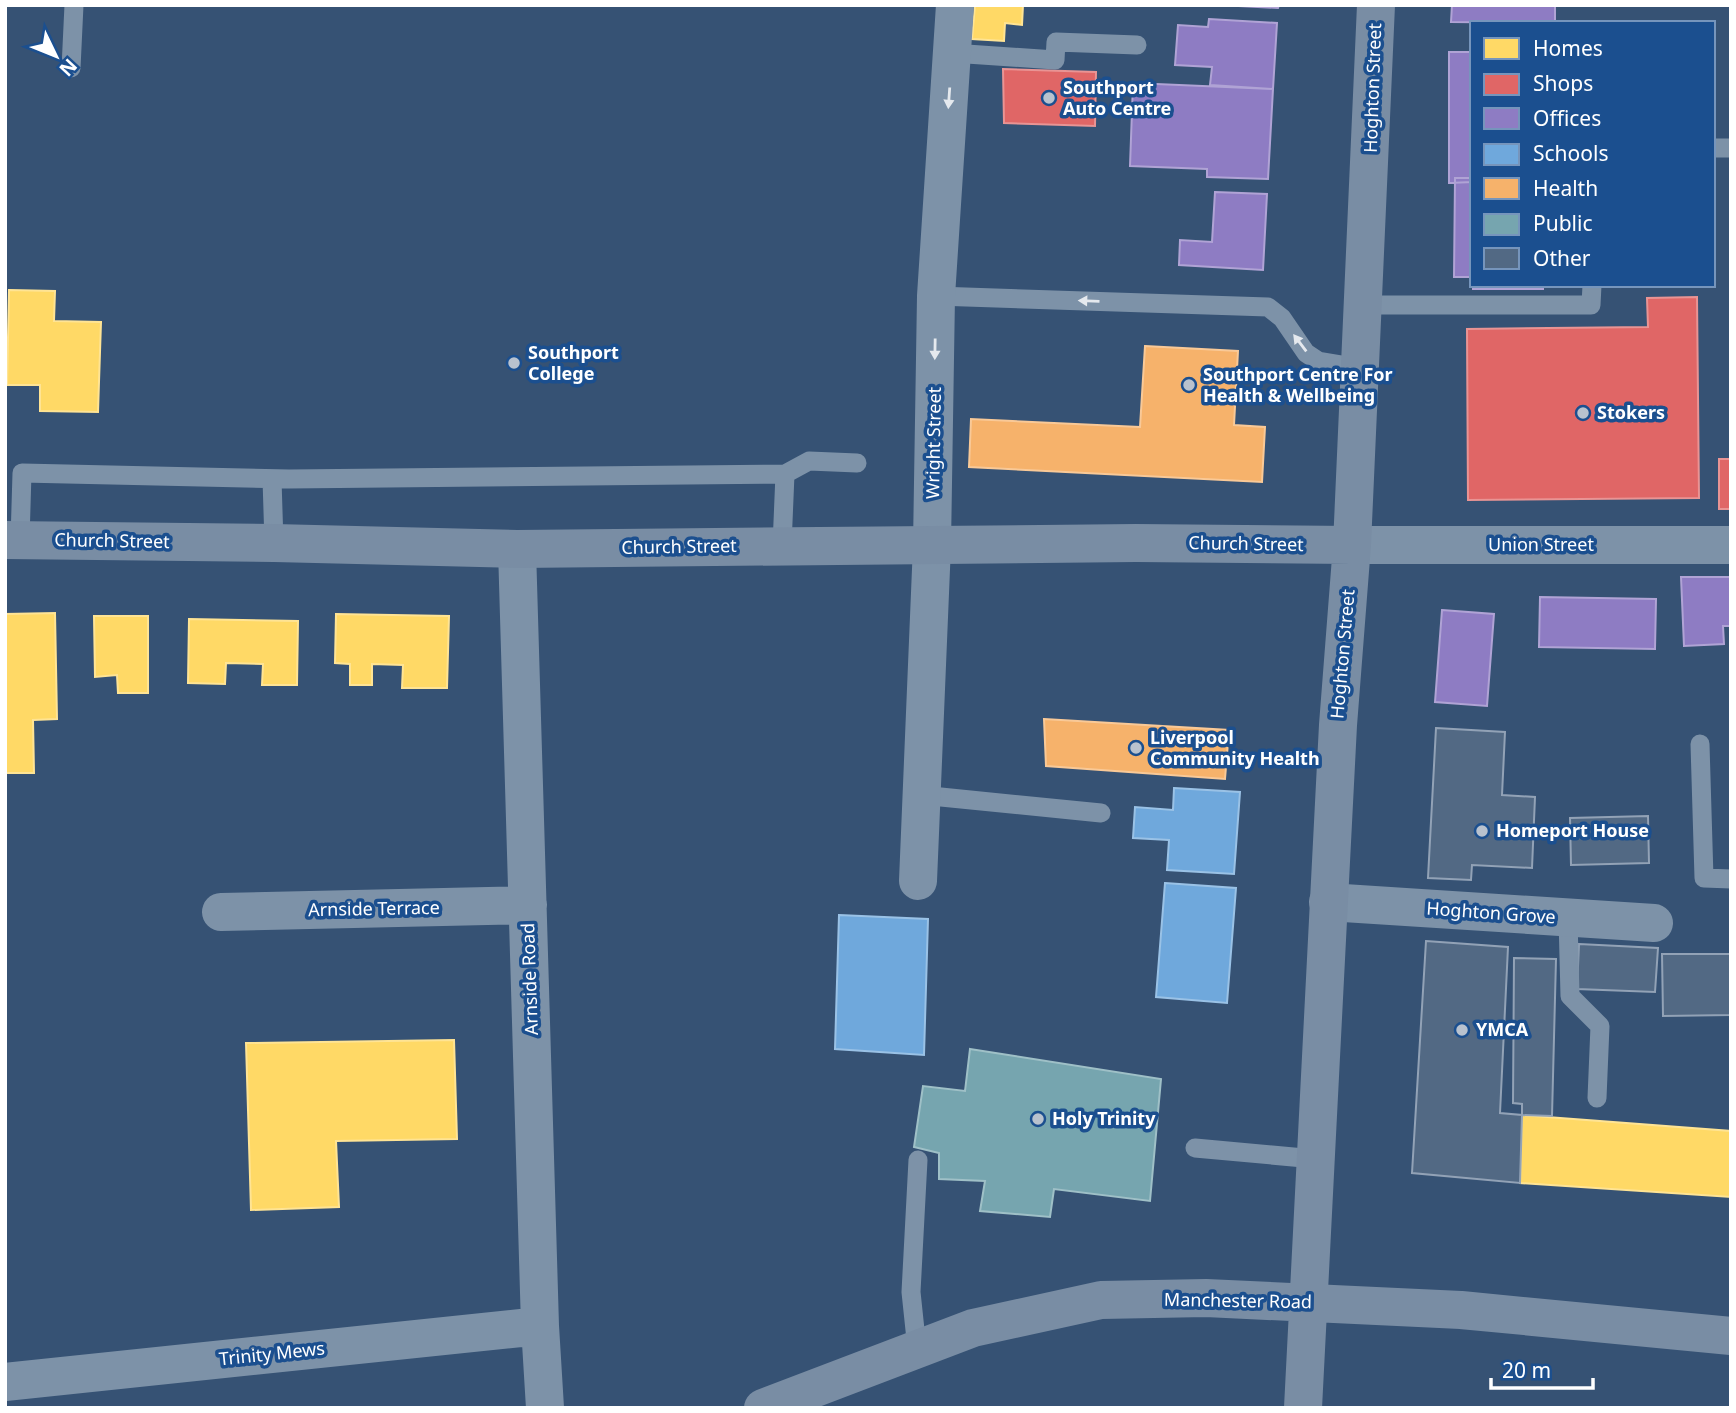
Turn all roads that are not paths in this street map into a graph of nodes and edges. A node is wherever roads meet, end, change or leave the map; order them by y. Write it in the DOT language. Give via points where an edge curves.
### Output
graph roads {
  1 [pos="74,5"];
  2 [pos="955,5"];
  3 [pos="1376,5"];
  4 [pos="1137,45"];
  5 [pos="952,53"];
  6 [pos="71,68"];
  7 [pos="1592,287"];
  8 [pos="936,296"];
  9 [pos="1364,305"];
  10 [pos="1360,368"];
  11 [pos="858,463"];
  12 [pos="785,474"];
  13 [pos="272,479"];
  14 [pos="13,540"];
  15 [pos="274,543"];
  16 [pos="932,545"];
  17 [pos="1352,545"];
  18 [pos="1731,545"];
  19 [pos="782,546"];
  20 [pos="517,549"];
  21 [pos="1700,744"];
  22 [pos="921,794"];
  23 [pos="1101,813"];
  24 [pos="1731,879"];
  25 [pos="918,881"];
  26 [pos="1328,902"];
  27 [pos="528,905"];
  28 [pos="221,912"];
  29 [pos="1569,918"];
  30 [pos="1654,923"];
  31 [pos="1597,1098"];
  32 [pos="1195,1148"];
  33 [pos="1315,1159"];
  34 [pos="918,1160"];
  35 [pos="1308,1302"];
  36 [pos="540,1326"];
  37 [pos="1731,1336"];
  38 [pos="917,1349"];
  39 [pos="5,1382"];
  40 [pos="545,1408"];
  41 [pos="762,1408"];
  42 [pos="1303,1408"];
  1 -- 6 [label="lane"];
  2 -- 5 [label="street, Wright Street"];
  3 -- 9 [label="street, Hoghton Street"];
  4 -- 5 [label="lane" via="1056,42 1055,60"];
  5 -- 8 [label="street, Wright Street, one-way"];
  7 -- 9 [label="lane" via="1591,305"];
  10 -- 8 [label="lane, one-way" via="1318,360 1307,353 1282,318 1268,307"];
  8 -- 16 [label="street, Wright Street, one-way"];
  9 -- 10 [label="street, Hoghton Street"];
  10 -- 17 [label="street, Hoghton Street"];
  11 -- 12 [label="lane" via="809,461"];
  12 -- 13 [label="lane"];
  12 -- 19 [label="lane"];
  13 -- 14 [label="lane" via="22,472"];
  13 -- 15 [label="lane"];
  14 -- 15 [label="street, Church Street"];
  15 -- 20 [label="street, Church Street"];
  16 -- 17 [label="street, Church Street"];
  16 -- 19 [label="street, Church Street"];
  16 -- 22 [label="street, Wright Street"];
  17 -- 18 [label="street, Union Street"];
  17 -- 26 [label="street, Hoghton Street"];
  19 -- 20 [label="street, Church Street"];
  20 -- 27 [label="street, Arnside Road"];
  21 -- 24 [label="lane" via="1704,878"];
  22 -- 23 [label="lane"];
  22 -- 25 [label="street, Wright Street"];
  26 -- 29 [label="street, Hoghton Grove"];
  26 -- 33 [label="street, Hoghton Street"];
  27 -- 28 [label="street, Arnside Terrace"];
  27 -- 36 [label="street, Arnside Road"];
  29 -- 30 [label="street, Hoghton Grove"];
  29 -- 31 [label="lane" via="1570,996 1600,1026"];
  32 -- 33 [label="lane"];
  33 -- 35 [label="street, Hoghton Street"];
  34 -- 38 [label="lane" via="911,1292"];
  35 -- 37 [label="street, Manchester Road" via="1461,1310"];
  35 -- 38 [label="street, Manchester Road" via="1101,1300 973,1328"];
  35 -- 42 [label="street, Hoghton Street"];
  36 -- 39 [label="street, Trinity Mews"];
  36 -- 40 [label="street, Arnside Road"];
  38 -- 41 [label="street, Manchester Road"];
}
